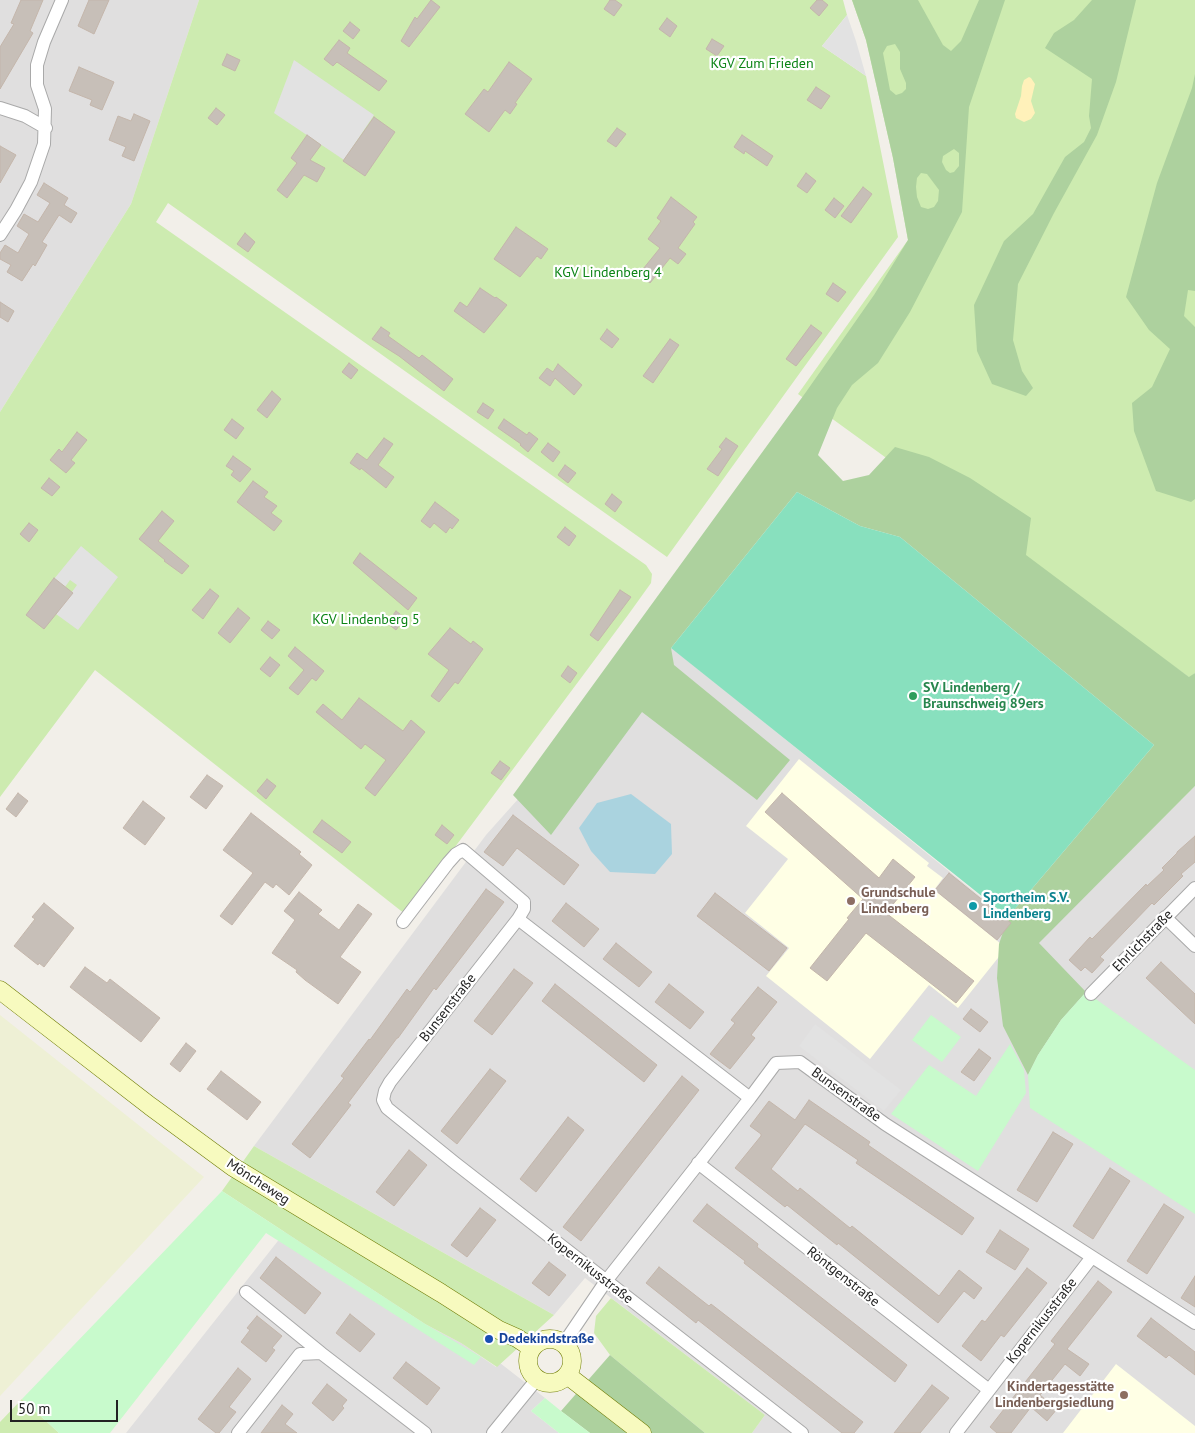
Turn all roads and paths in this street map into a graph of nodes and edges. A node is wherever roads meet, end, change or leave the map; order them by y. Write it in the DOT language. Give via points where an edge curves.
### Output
graph roads {
  1 [pos="62,0"];
  2 [pos="0,108"];
  3 [pos="46,128"];
  4 [pos="0,235"];
  5 [pos="1195,888"];
  6 [pos="1165,917"];
  7 [pos="518,918"];
  8 [pos="403,922"];
  9 [pos="1195,946"];
  10 [pos="0,990"];
  11 [pos="1091,994"];
  12 [pos="750,1098"];
  13 [pos="384,1100"];
  14 [pos="698,1163"];
  15 [pos="1092,1257"];
  16 [pos="606,1281"];
  17 [pos="246,1292"];
  18 [pos="1195,1323"];
  19 [pos="564,1343"];
  20 [pos="532,1348"];
  21 [pos="321,1353"];
  22 [pos="567,1375"];
  23 [pos="537,1378"];
  24 [pos="989,1390"];
  25 [pos="238,1433"];
  26 [pos="425,1433"];
  27 [pos="494,1433"];
  28 [pos="642,1433"];
  29 [pos="802,1433"];
  30 [pos="956,1433"];
  1 -- 3 [label="street" via="36,65"];
  2 -- 3 [label="street"];
  3 -- 4 [label="street" via="31,182"];
  5 -- 6 [label="street, Ehrlichstraße"];
  6 -- 9 [label="street"];
  6 -- 11 [label="street, Ehrlichstraße"];
  7 -- 8 [label="street" via="524,902 464,850 452,858"];
  7 -- 12 [label="street"];
  7 -- 13 [label="street, Bunsenstraße" via="390,1082"];
  10 -- 20 [label="main road, Möncheweg" via="232,1167"];
  12 -- 14 [label="street"];
  12 -- 15 [label="street, Bunsenstraße" via="776,1064 800,1062 885,1124"];
  13 -- 16 [label="street, Kopernikusstraße" via="393,1114"];
  14 -- 16 [label="street"];
  14 -- 24 [label="street, Röntgenstraße"];
  15 -- 18 [label="street, Bunsenstraße"];
  15 -- 24 [label="street, Kopernikusstraße"];
  16 -- 19 [label="street"];
  16 -- 29 [label="street, Kopernikusstraße"];
  17 -- 21 [label="street"];
  19 -- 20 [label="main road" via="550,1339"];
  19 -- 22 [label="main road" via="572,1358 572,1367"];
  20 -- 23 [label="main road" via="529,1365"];
  21 -- 25 [label="street" via="300,1354"];
  21 -- 26 [label="street"];
  22 -- 23 [label="main road" via="553,1382"];
  22 -- 28 [label="main road"];
  23 -- 27 [label="street"];
  24 -- 30 [label="street, Kopernikusstraße"];
}
